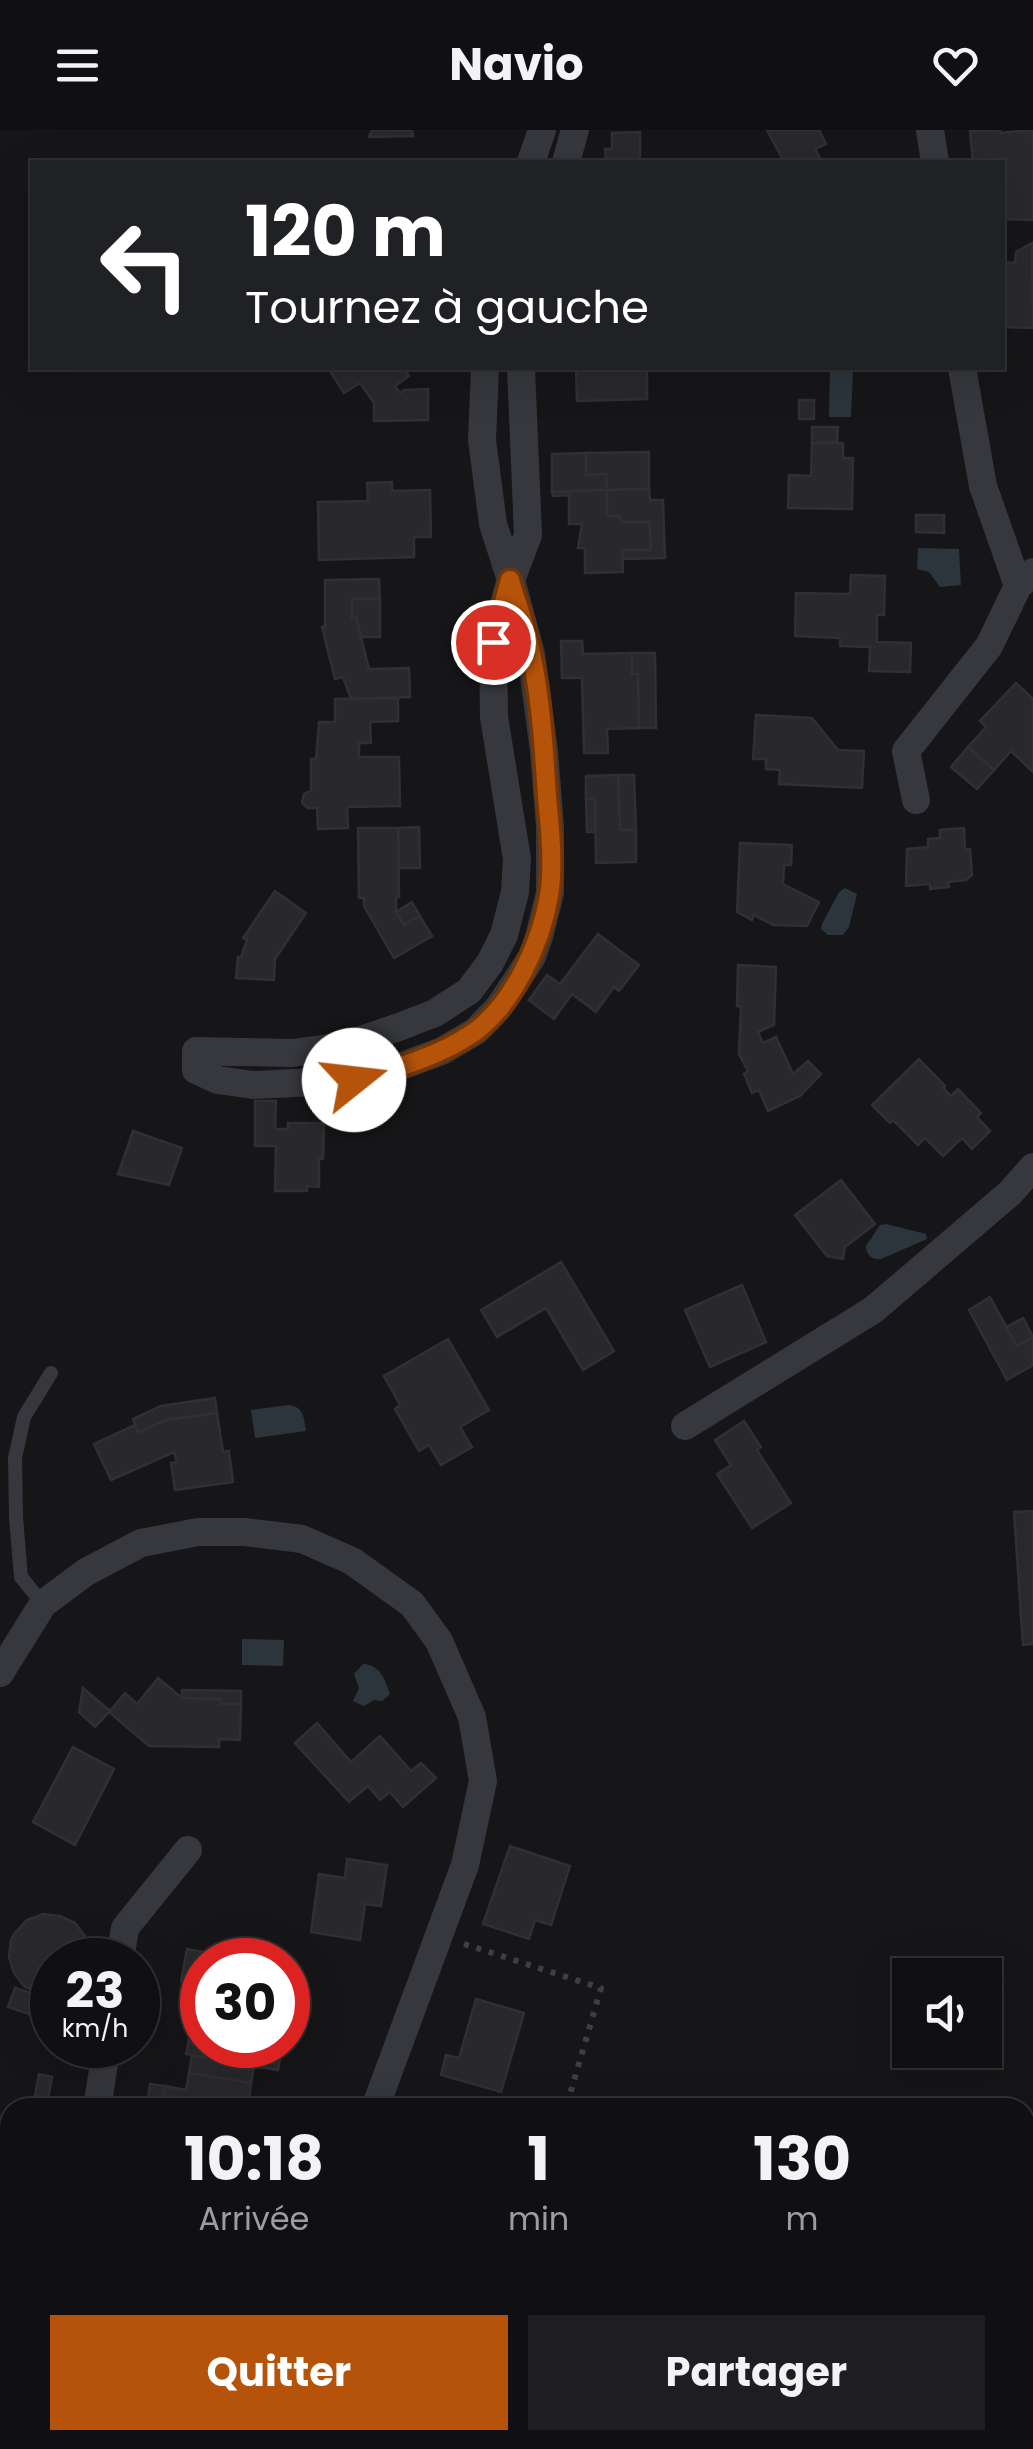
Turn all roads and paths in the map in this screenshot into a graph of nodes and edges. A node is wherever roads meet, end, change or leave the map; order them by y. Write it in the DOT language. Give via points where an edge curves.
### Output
graph roads {
  1 [pos="542,130"];
  2 [pos="575,130"];
  3 [pos="930,130"];
  4 [pos="532,160"];
  5 [pos="567,160"];
  6 [pos="935,160"];
  7 [pos="485,370"];
  8 [pos="520,370"];
  9 [pos="962,370"];
  10 [pos="1026,579"];
  11 [pos="510,580"];
  12 [pos="916,800"];
  13 [pos="1033,1167"];
  14 [pos="52,1374"];
  15 [pos="685,1426"];
  16 [pos="42,1604"];
  17 [pos="0,1673"];
  18 [pos="188,1850"];
  19 [pos="440,1936"];
  20 [pos="124,1938"];
  21 [pos="103,2068"];
  22 [pos="99,2098"];
  23 [pos="379,2098"];
  24 [pos="569,2098"];
  1 -- 4 [label="street"];
  2 -- 5 [label="street"];
  3 -- 6 [label="street"];
  7 -- 11 [label="street" via="482,440 493,524"];
  8 -- 11 [label="street" via="528,535"];
  9 -- 10 [label="street" via="983,486"];
  10 -- 12 [label="street" via="989,646 906,751"];
  11 -- 11 [label="street" via="493,642 494,717 517,859 504,935 490,963 452,1004 400,1027 343,1046 293,1053 196,1051 196,1070 253,1085 354,1080 391,1070 476,1031 523,972 550,893 550,827 531,654"];
  13 -- 15 [label="street" via="874,1310"];
  14 -- 16 [label="lane" via="24,1417 15,1458 22,1577"];
  16 -- 17 [label="street"];
  16 -- 19 [label="street" via="141,1543 198,1532 302,1539 352,1561 412,1604 439,1641 472,1717 483,1782 466,1865"];
  18 -- 20 [label="street"];
  19 -- 23 [label="street"];
  19 -- 24 [label="path" via="601,1988"];
  21 -- 22 [label="street"];
}
